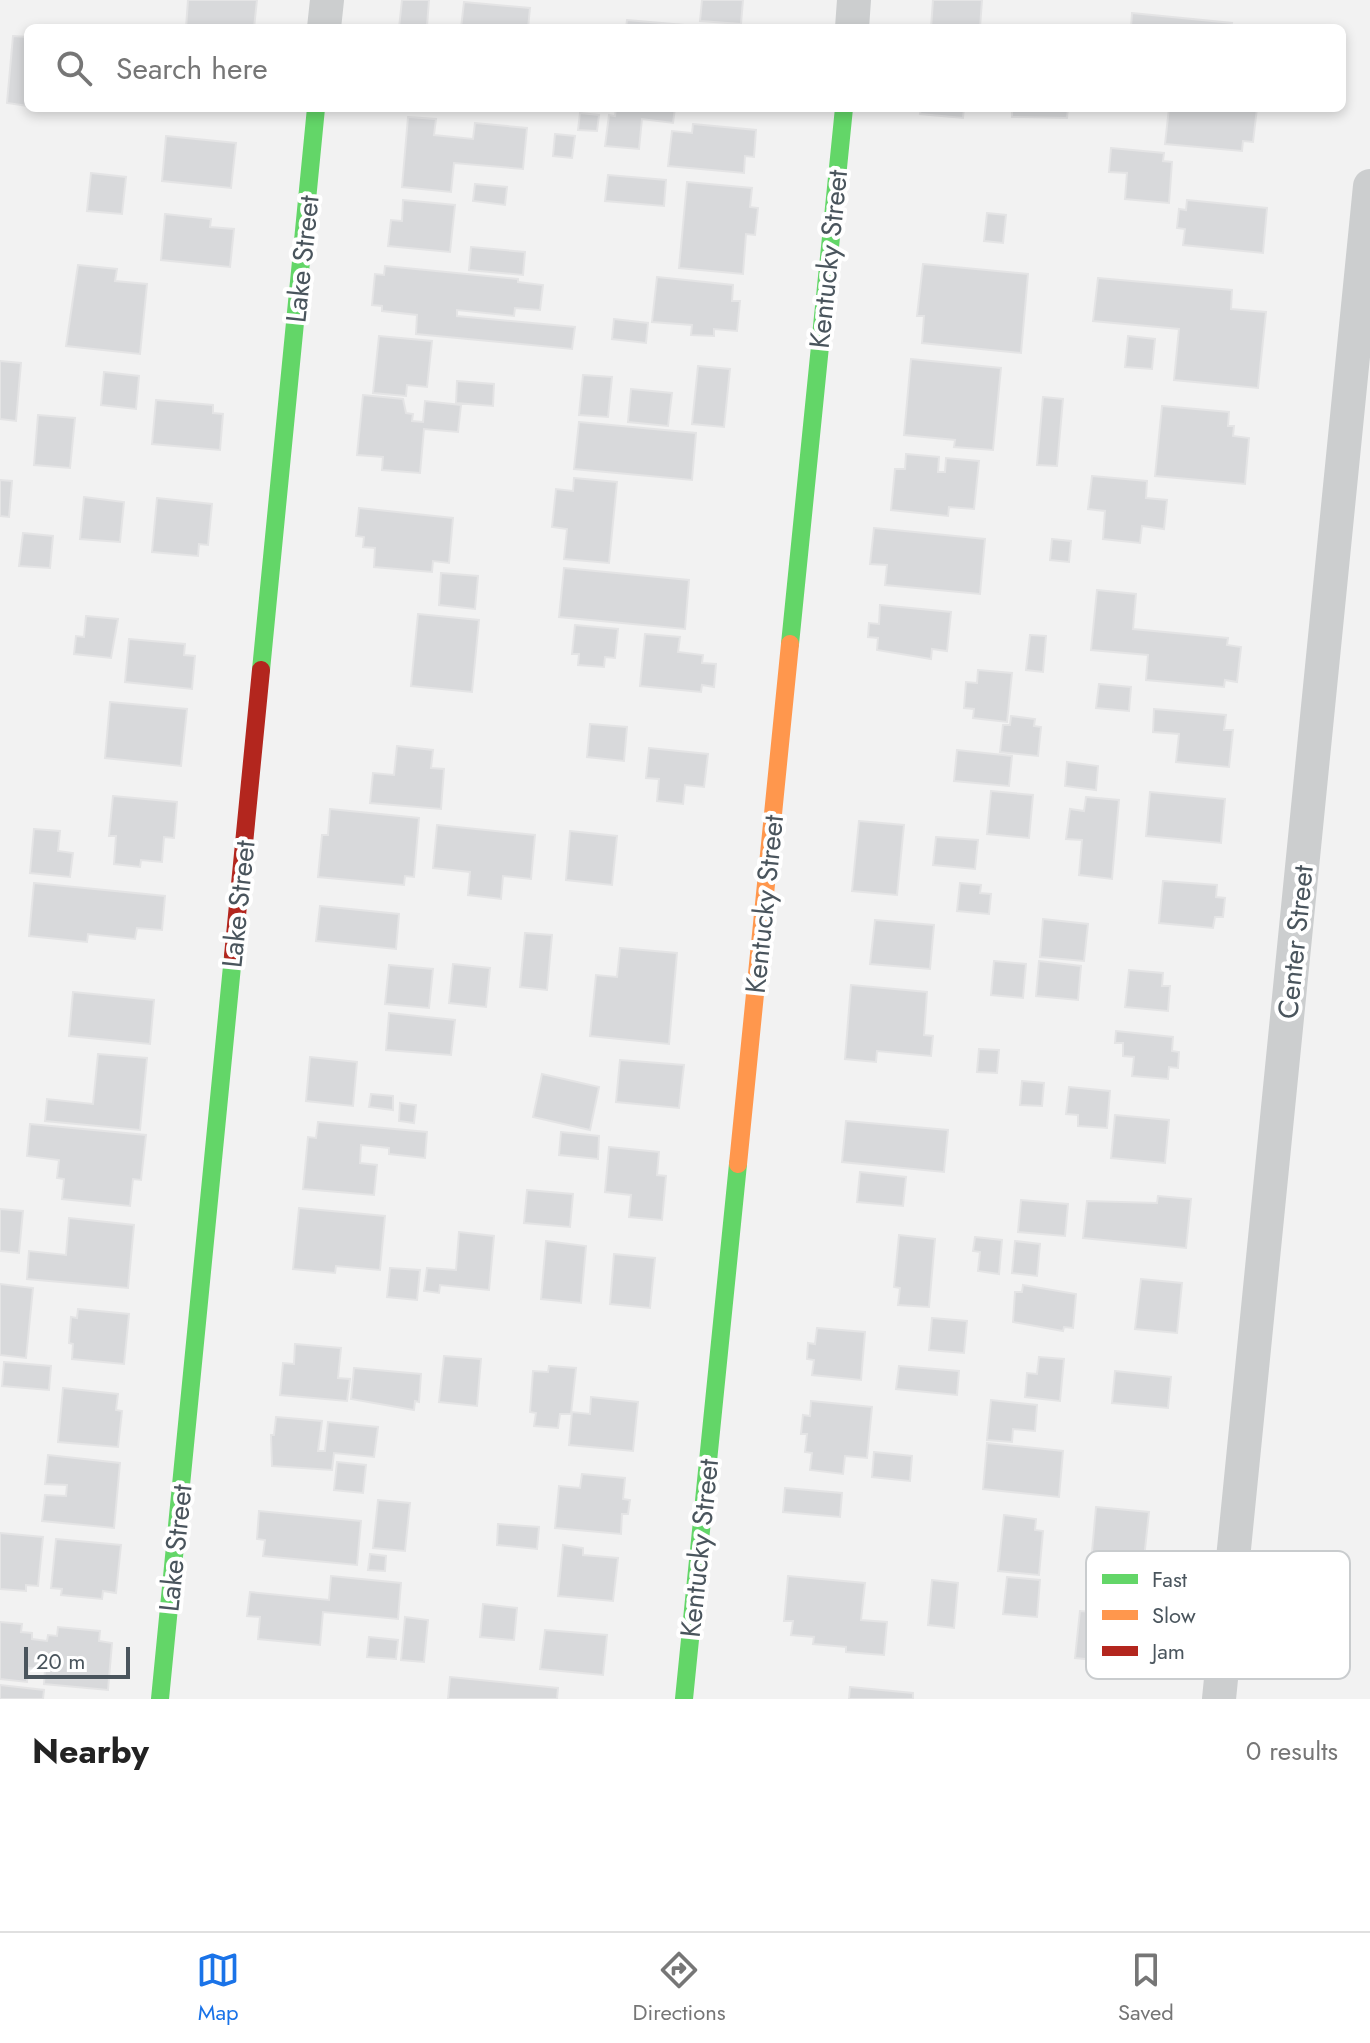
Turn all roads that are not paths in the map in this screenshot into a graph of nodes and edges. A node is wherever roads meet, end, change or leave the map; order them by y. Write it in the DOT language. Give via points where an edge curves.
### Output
graph roads {
  1 [pos="327,0"];
  2 [pos="854,0"];
  3 [pos="324,24"];
  4 [pos="852,24"];
  5 [pos="316,112"];
  6 [pos="844,112"];
  7 [pos="1370,186"];
  8 [pos="1234,1551"];
  9 [pos="1221,1679"];
  10 [pos="160,1699"];
  11 [pos="684,1699"];
  12 [pos="1219,1699"];
  1 -- 3 [label="street"];
  2 -- 4 [label="street"];
  5 -- 10 [label="street, Lake Street"];
  6 -- 11 [label="street, Kentucky Street"];
  7 -- 8 [label="street, Center Street"];
  9 -- 12 [label="street, Center Street"];
}
